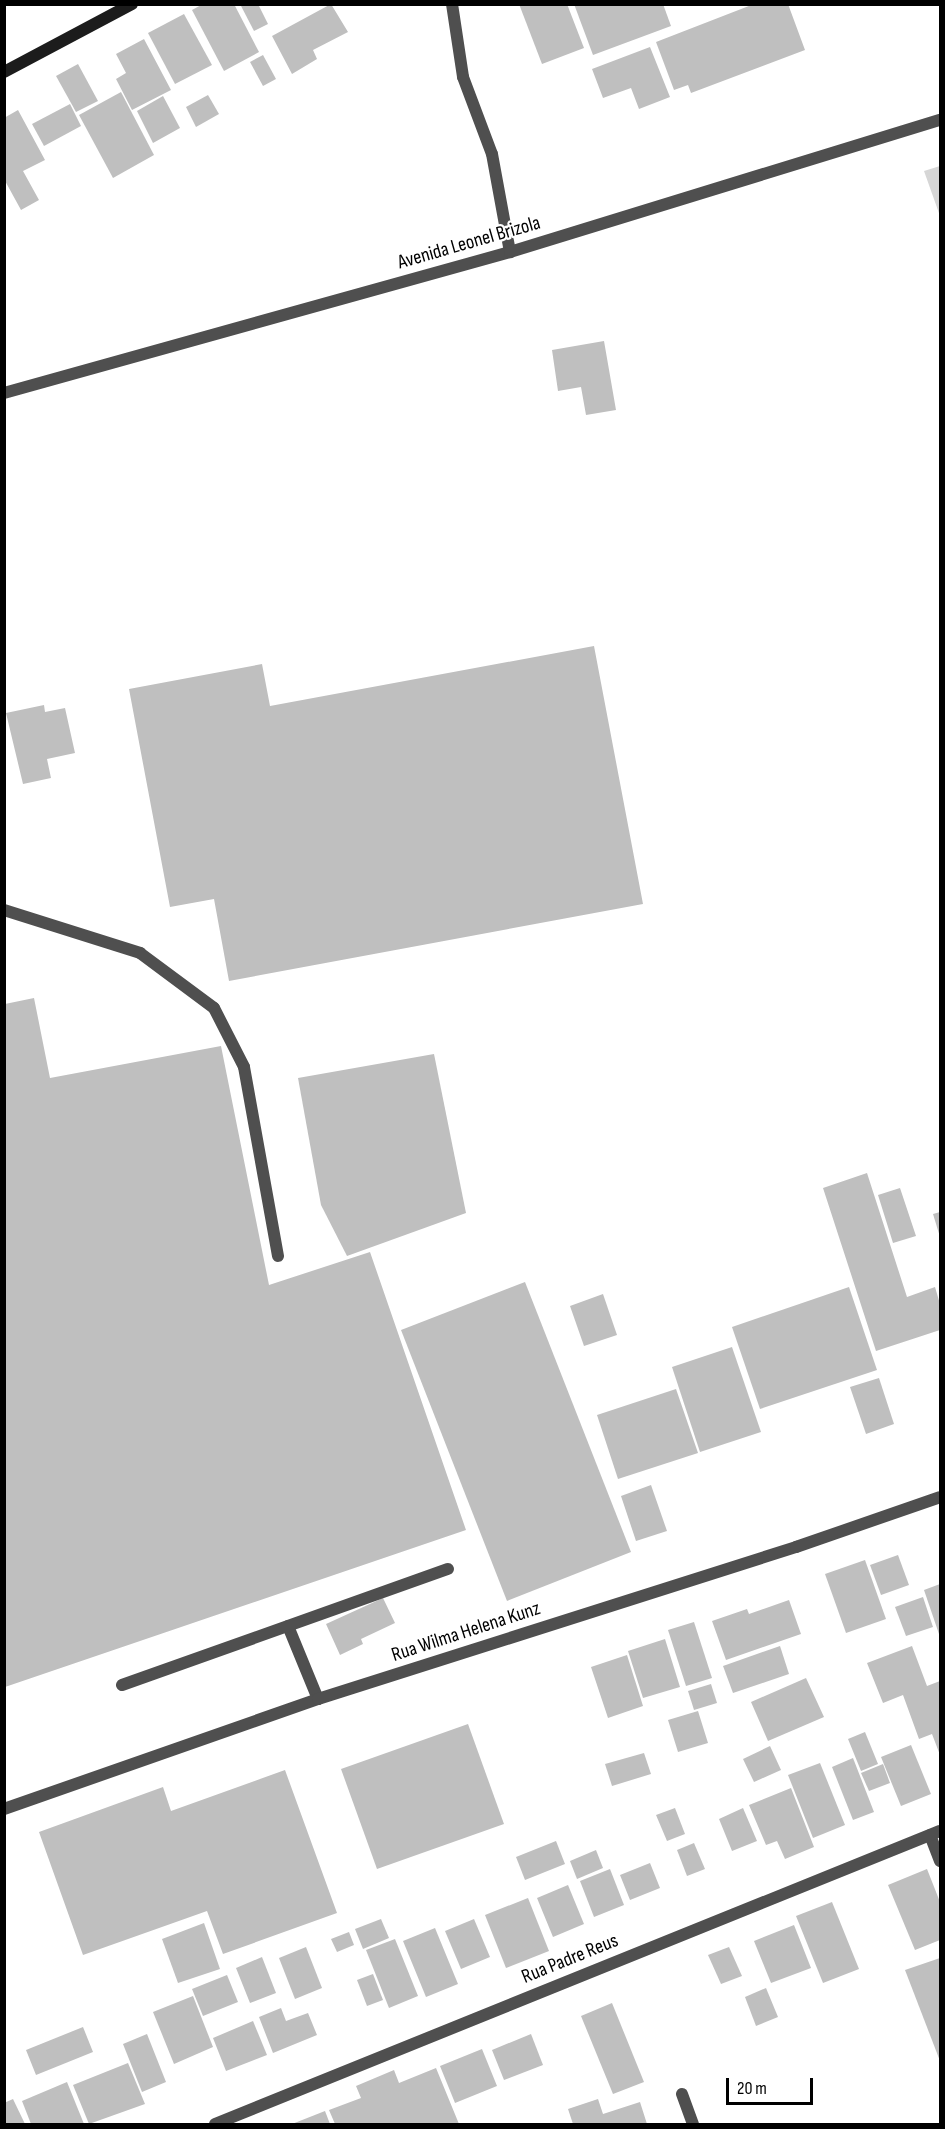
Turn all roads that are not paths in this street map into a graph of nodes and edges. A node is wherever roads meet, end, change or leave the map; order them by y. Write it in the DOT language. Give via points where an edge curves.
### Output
graph roads {
  1 [pos="132,4"];
  2 [pos="452,4"];
  3 [pos="4,72"];
  4 [pos="940,120"];
  5 [pos="510,252"];
  6 [pos="4,393"];
  7 [pos="4,910"];
  8 [pos="278,1256"];
  9 [pos="940,1497"];
  10 [pos="448,1569"];
  11 [pos="288,1626"];
  12 [pos="122,1684"];
  13 [pos="318,1699"];
  14 [pos="4,1809"];
  15 [pos="935,1833"];
  16 [pos="940,1861"];
  17 [pos="682,2094"];
  18 [pos="214,2124"];
  19 [pos="693,2124"];
  1 -- 3 [label="street"];
  2 -- 5 [label="street" via="463,77 492,154"];
  4 -- 5 [label="street, Avenida Leonel Brizola"];
  5 -- 6 [label="street, Avenida Leonel Brizola"];
  7 -- 8 [label="street" via="141,953 214,1008 244,1066"];
  9 -- 13 [label="street, Rua Wilma Helena Kunz" via="796,1547"];
  10 -- 11 [label="street"];
  11 -- 12 [label="street"];
  11 -- 13 [label="street"];
  13 -- 14 [label="street, Rua Wilma Helena Kunz"];
  15 -- 16 [label="street"];
  15 -- 18 [label="street, Rua Padre Reus"];
  17 -- 19 [label="street"];
}
